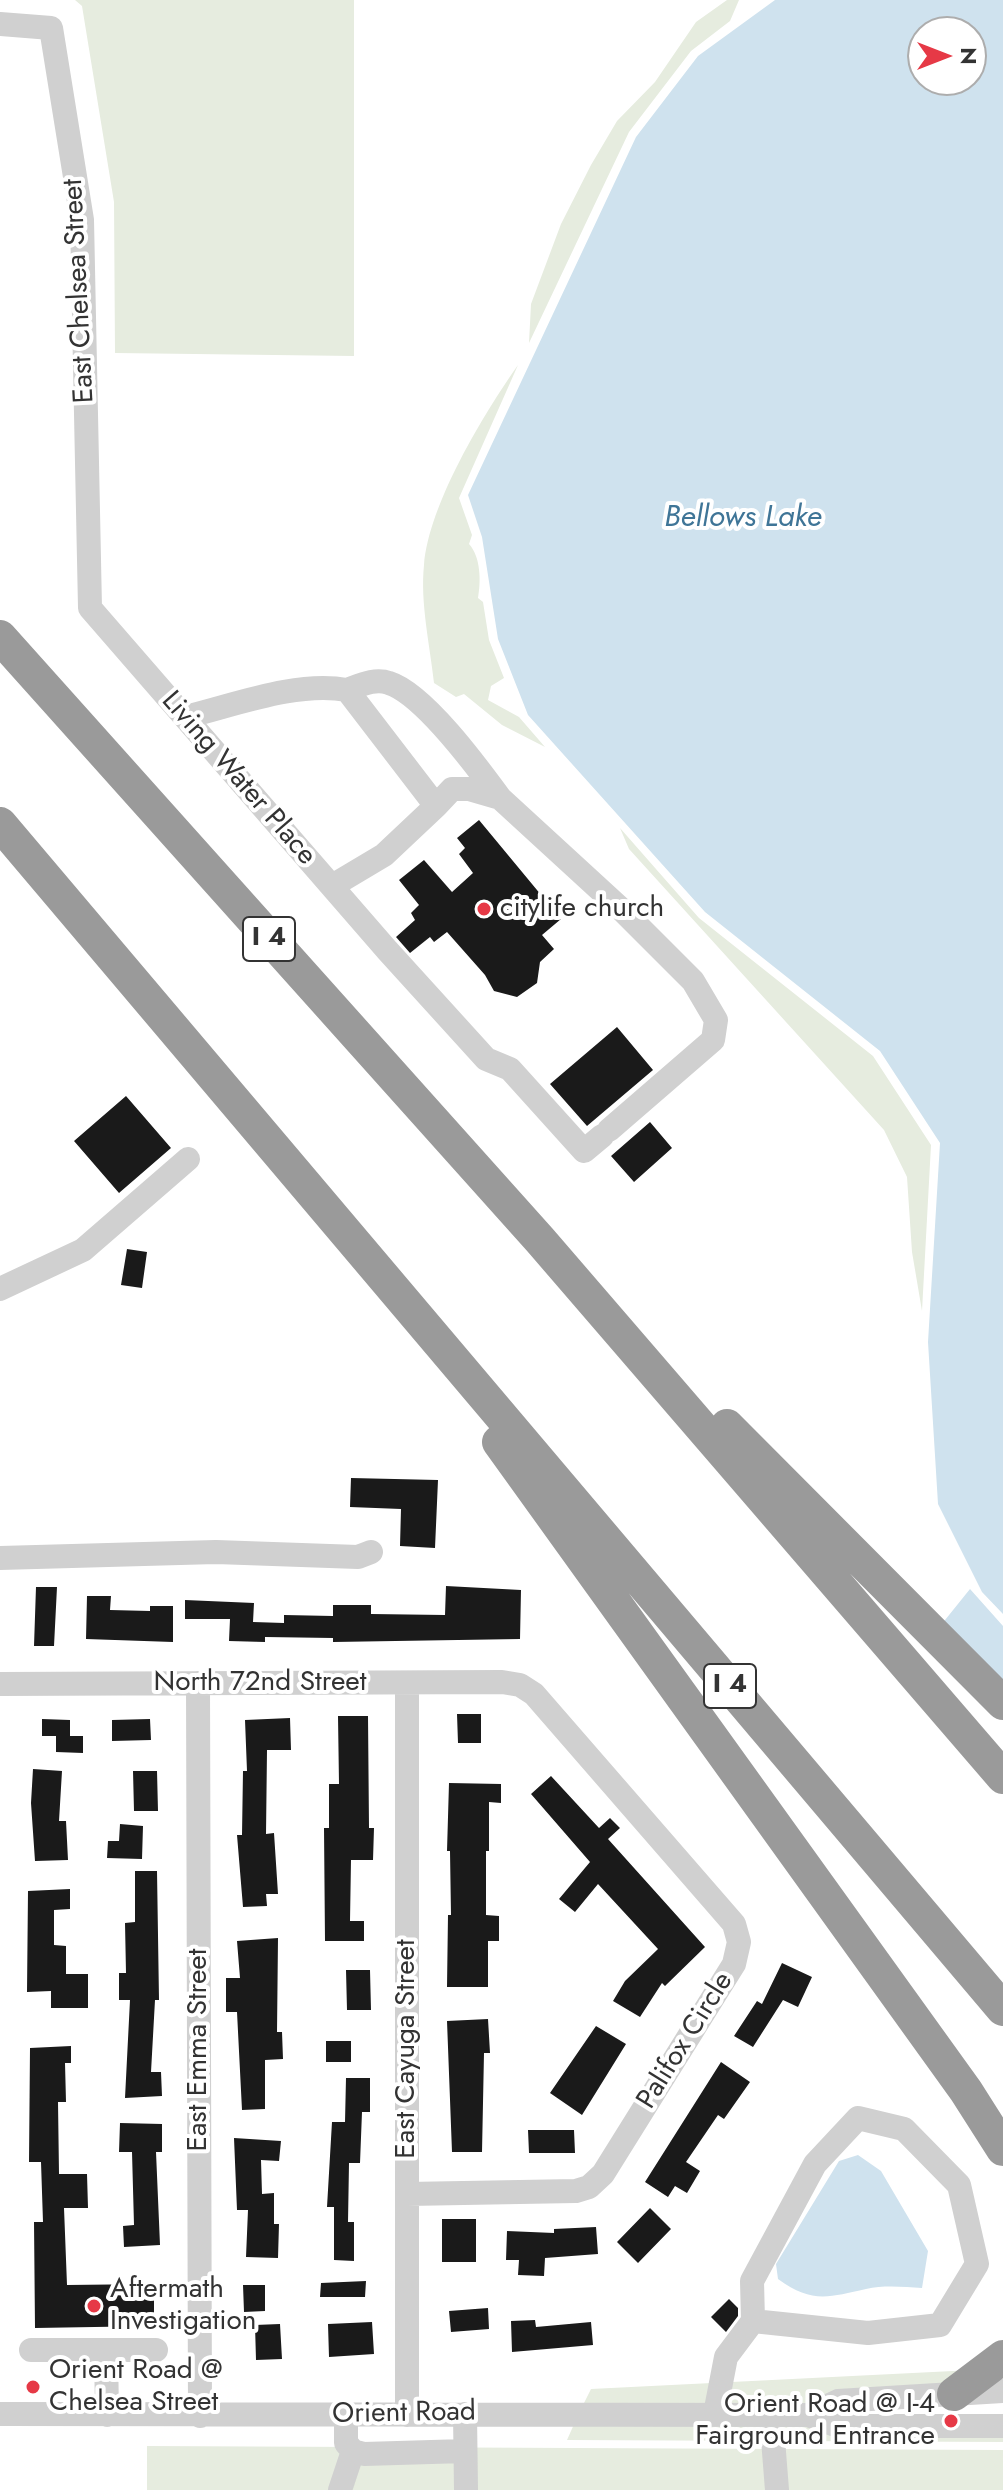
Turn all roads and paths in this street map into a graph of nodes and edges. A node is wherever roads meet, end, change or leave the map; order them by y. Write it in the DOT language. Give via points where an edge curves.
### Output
graph roads {
  1 [pos="0,24"];
  2 [pos="90,608"];
  3 [pos="0,637"];
  4 [pos="347,690"];
  5 [pos="185,717"];
  6 [pos="500,798"];
  7 [pos="436,806"];
  8 [pos="0,824"];
  9 [pos="332,886"];
  10 [pos="188,1159"];
  11 [pos="540,1240"];
  12 [pos="0,1289"];
  13 [pos="458,1363"];
  14 [pos="371,1552"];
  15 [pos="0,1558"];
  16 [pos="198,1683"];
  17 [pos="407,1683"];
  18 [pos="0,1684"];
  19 [pos="520,1685"];
  20 [pos="1003,1703"];
  21 [pos="1003,1777"];
  22 [pos="1003,2009"];
  23 [pos="966,2091"];
  24 [pos="1003,2137"];
  25 [pos="1003,2149"];
  26 [pos="407,2194"];
  27 [pos="753,2321"];
  28 [pos="31,2350"];
  29 [pos="106,2350"];
  30 [pos="156,2350"];
  31 [pos="1003,2357"];
  32 [pos="1003,2391"];
  33 [pos="954,2394"];
  34 [pos="0,2414"];
  35 [pos="465,2414"];
  36 [pos="715,2414"];
  37 [pos="771,2414"];
  38 [pos="107,2415"];
  39 [pos="346,2415"];
  40 [pos="407,2415"];
  41 [pos="808,2415"];
  42 [pos="200,2416"];
  43 [pos="1003,2426"];
  44 [pos="353,2451"];
  45 [pos="465,2451"];
  46 [pos="340,2490"];
  47 [pos="466,2490"];
  48 [pos="777,2490"];
  1 -- 2 [label="street, East Chelsea Street" via="51,28 82,220"];
  2 -- 5 [label="street, Living Water Place"];
  3 -- 11 [label="highway, I 4"];
  4 -- 5 [label="street" via="327,686"];
  4 -- 6 [label="street" via="373,681 390,683 416,700"];
  4 -- 7 [label="street"];
  5 -- 9 [label="street, Living Water Place"];
  6 -- 7 [label="street" via="452,789"];
  6 -- 9 [label="street, Living Water Place" via="693,981 716,1020 713,1040 584,1151 510,1069 486,1059"];
  7 -- 9 [label="street" via="384,855"];
  8 -- 13 [label="highway, I 4"];
  10 -- 12 [label="street" via="83,1250"];
  11 -- 20 [label="highway"];
  11 -- 21 [label="highway, I 4"];
  13 -- 22 [label="highway, I 4"];
  13 -- 23 [label="highway" via="504,1451"];
  14 -- 15 [label="street" via="358,1557 216,1552"];
  16 -- 17 [label="street, North 72nd Street"];
  16 -- 18 [label="street, North 72nd Street"];
  16 -- 42 [label="street, East Emma Street"];
  17 -- 19 [label="street, North 72nd Street"];
  17 -- 26 [label="street, East Cayuga Street"];
  19 -- 26 [label="street, Palifox Circle" via="534,1694 734,1924 739,1942 734,1964 603,2174 589,2187"];
  23 -- 24 [label="highway"];
  23 -- 25 [label="highway"];
  26 -- 40 [label="street, East Cayuga Street"];
  27 -- 27 [label="street" via="868,2333 940,2325 977,2264 959,2185 904,2129 858,2118 815,2164 752,2281"];
  27 -- 36 [label="street" via="726,2357"];
  28 -- 29 [label="street"];
  29 -- 30 [label="street"];
  29 -- 38 [label="street"];
  31 -- 33 [label="highway"];
  32 -- 33 [label="street, Orient Road"];
  33 -- 41 [label="street, Orient Road" via="838,2401"];
  34 -- 38 [label="street, Orient Road"];
  35 -- 36 [label="street, Orient Road"];
  35 -- 40 [label="street, Orient Road"];
  35 -- 45 [label="street"];
  36 -- 37 [label="street, Orient Road"];
  37 -- 41 [label="street, Orient Road"];
  37 -- 48 [label="street"];
  38 -- 42 [label="street, Orient Road"];
  39 -- 40 [label="street, Orient Road"];
  39 -- 42 [label="street, Orient Road"];
  39 -- 44 [label="street" via="346,2443"];
  41 -- 43 [label="street, Orient Road" via="838,2426"];
  44 -- 45 [label="street"];
  44 -- 46 [label="street"];
  45 -- 47 [label="street"];
}
